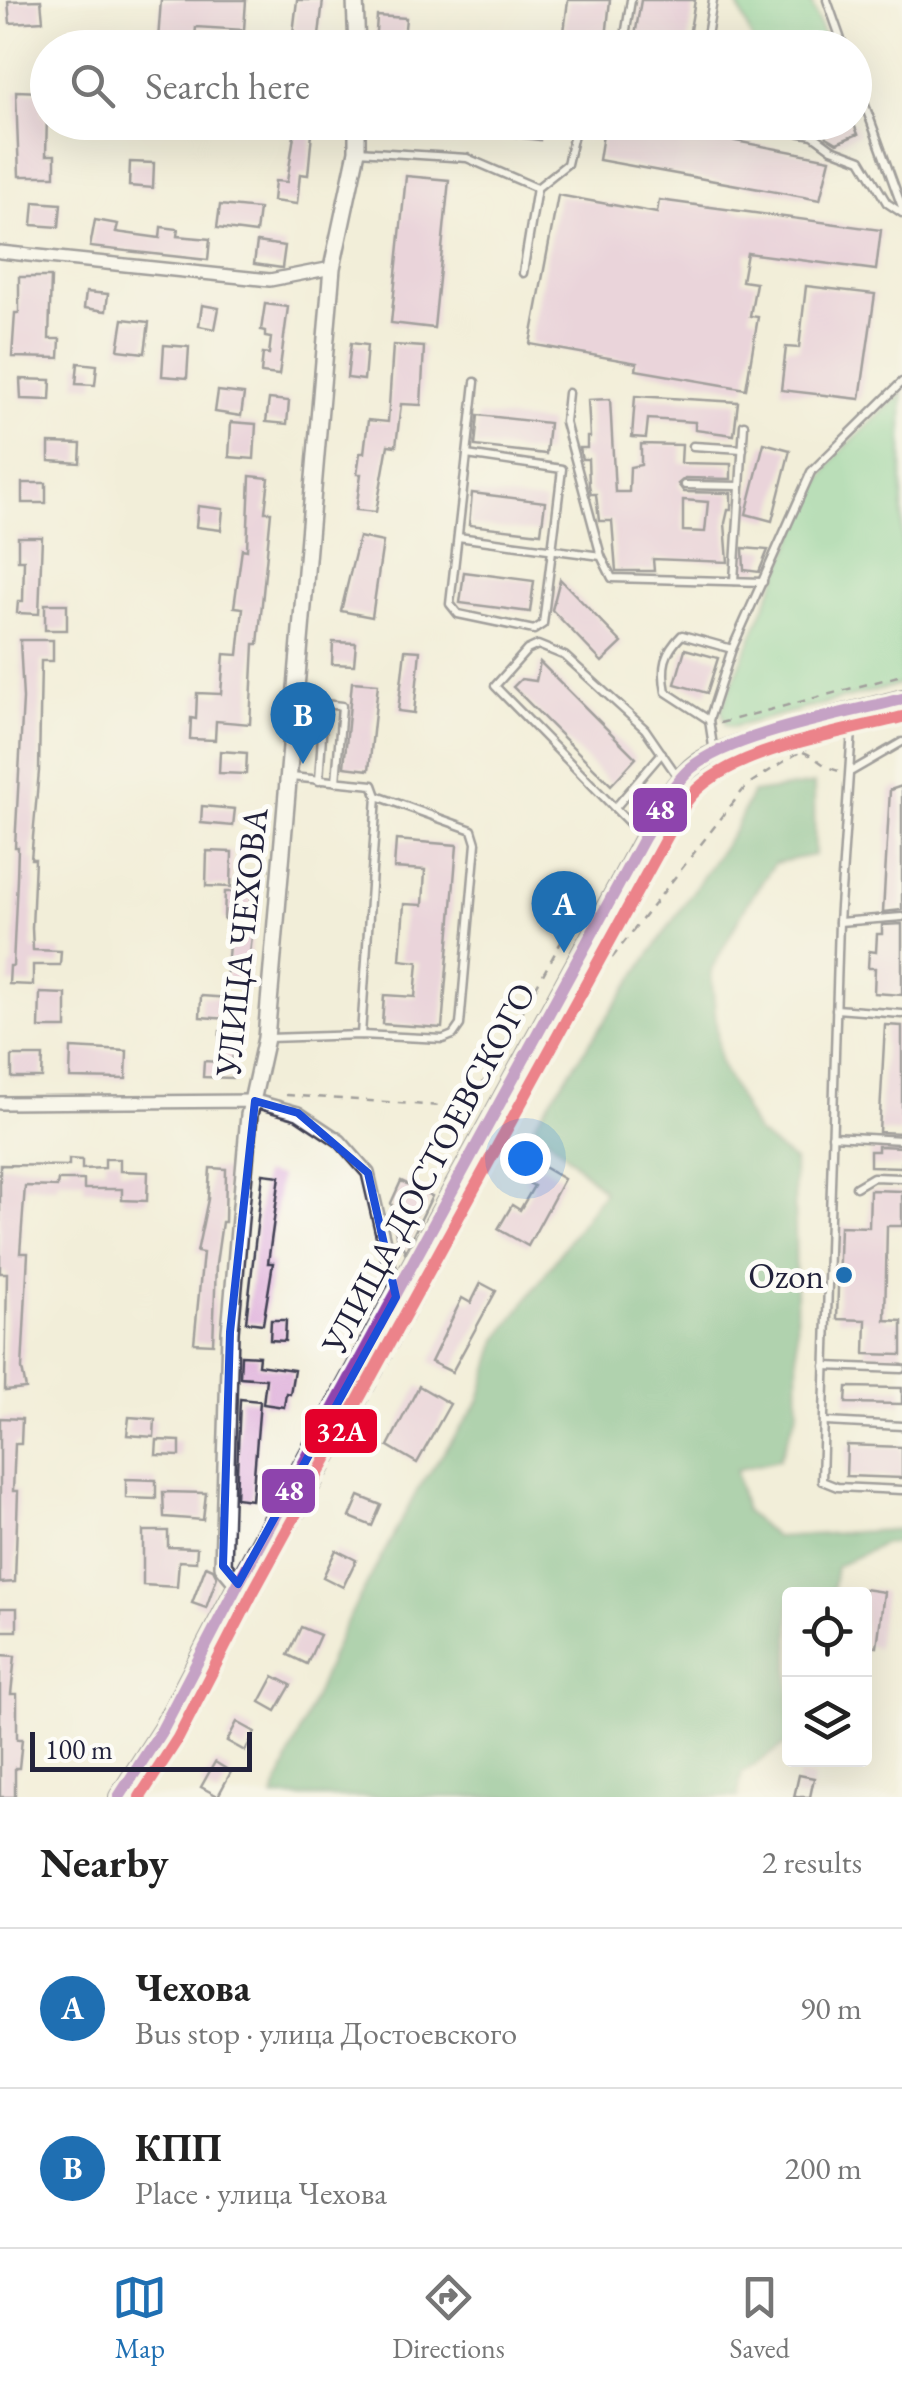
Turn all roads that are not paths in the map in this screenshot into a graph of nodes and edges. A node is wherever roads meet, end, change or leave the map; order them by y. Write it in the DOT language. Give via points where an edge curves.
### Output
graph roads {
  1 [pos="356,0"];
  2 [pos="631,0"];
  3 [pos="713,0"];
  4 [pos="827,0"];
  5 [pos="356,30"];
  6 [pos="626,30"];
  7 [pos="709,30"];
  8 [pos="838,30"];
  9 [pos="872,126"];
  10 [pos="357,140"];
  11 [pos="573,140"];
  12 [pos="820,140"];
  13 [pos="357,151"];
  14 [pos="536,188"];
  15 [pos="902,210"];
  16 [pos="0,252"];
  17 [pos="332,268"];
  18 [pos="522,273"];
  19 [pos="475,382"];
  20 [pos="902,382"];
  21 [pos="568,393"];
  22 [pos="744,424"];
  23 [pos="692,446"];
  24 [pos="742,449"];
  25 [pos="466,454"];
  26 [pos="686,485"];
  27 [pos="740,486"];
  28 [pos="458,536"];
  29 [pos="553,549"];
  30 [pos="600,556"];
  31 [pos="734,582"];
  32 [pos="763,582"];
  33 [pos="732,650"];
  34 [pos="902,699"];
  35 [pos="853,712"];
  36 [pos="710,723"];
  37 [pos="902,742"];
  38 [pos="662,753"];
  39 [pos="714,754"];
  40 [pos="851,771"];
  41 [pos="287,775"];
  42 [pos="680,780"];
  43 [pos="318,781"];
  44 [pos="336,782"];
  45 [pos="378,796"];
  46 [pos="615,808"];
  47 [pos="644,838"];
  48 [pos="902,918"];
  49 [pos="839,922"];
  50 [pos="836,1009"];
  51 [pos="902,1014"];
  52 [pos="362,1035"];
  53 [pos="266,1038"];
  54 [pos="255,1100"];
  55 [pos="0,1104"];
  56 [pos="832,1136"];
  57 [pos="902,1140"];
  58 [pos="902,1178"];
  59 [pos="856,1187"];
  60 [pos="396,1297"];
  61 [pos="825,1366"];
  62 [pos="902,1369"];
  63 [pos="826,1422"];
  64 [pos="902,1426"];
  65 [pos="902,1490"];
  66 [pos="238,1584"];
  67 [pos="119,1797"];
  1 -- 5 [label="street"];
  2 -- 6 [label="lane"];
  3 -- 7 [label="lane"];
  4 -- 8 [label="lane"];
  9 -- 15 [label="lane"];
  10 -- 13 [label="street, УЛИЦА ЧЕХОВА"];
  11 -- 14 [label="lane" via="567,164"];
  12 -- 15 [label="lane" via="862,160 888,203"];
  13 -- 14 [label="lane" via="467,158"];
  13 -- 17 [label="street, УЛИЦА ЧЕХОВА"];
  14 -- 18 [label="lane"];
  16 -- 17 [label="street" via="270,280"];
  17 -- 41 [label="street, УЛИЦА ЧЕХОВА"];
  19 -- 25 [label="lane"];
  20 -- 32 [label="lane" via="811,472"];
  21 -- 30 [label="lane" via="566,422"];
  22 -- 24 [label="lane"];
  23 -- 24 [label="lane"];
  24 -- 27 [label="lane"];
  25 -- 28 [label="lane"];
  25 -- 29 [label="lane" via="562,469"];
  26 -- 27 [label="lane"];
  27 -- 31 [label="lane"];
  28 -- 29 [label="lane"];
  28 -- 29 [label="lane" via="450,604 458,614 534,630 544,624"];
  29 -- 30 [label="lane"];
  30 -- 31 [label="lane" via="612,578"];
  31 -- 32 [label="lane"];
  32 -- 33 [label="lane"];
  33 -- 36 [label="lane"];
  33 -- 36 [label="lane" via="682,635 666,652 666,692"];
  34 -- 35 [label="main road, УЛИЦА ДОСТОЕВСКОГО"];
  35 -- 39 [label="main road, УЛИЦА ДОСТОЕВСКОГО"];
  35 -- 40 [label="lane"];
  36 -- 39 [label="lane"];
  37 -- 40 [label="lane"];
  38 -- 42 [label="lane"];
  38 -- 46 [label="lane"];
  38 -- 46 [label="lane" via="645,729 550,648 527,650 495,686"];
  39 -- 42 [label="main road, УЛИЦА ДОСТОЕВСКОГО"];
  40 -- 49 [label="lane"];
  41 -- 43 [label="lane"];
  41 -- 53 [label="street, УЛИЦА ЧЕХОВА"];
  42 -- 47 [label="main road, УЛИЦА ДОСТОЕВСКОГО"];
  43 -- 44 [label="lane"];
  43 -- 44 [label="lane" via="324,704 342,706"];
  44 -- 45 [label="lane" via="373,784"];
  45 -- 52 [label="lane"];
  45 -- 52 [label="lane" via="465,825 476,843 460,1026 443,1039"];
  46 -- 47 [label="lane"];
  47 -- 60 [label="main road, УЛИЦА ДОСТОЕВСКОГО"];
  48 -- 49 [label="lane"];
  49 -- 50 [label="lane"];
  50 -- 51 [label="lane"];
  50 -- 56 [label="lane"];
  52 -- 53 [label="lane"];
  53 -- 54 [label="street, УЛИЦА ЧЕХОВА"];
  54 -- 55 [label="street"];
  54 -- 60 [label="street" via="298,1113 340,1141 368,1172"];
  54 -- 66 [label="street, УЛИЦА ЧЕХОВА" via="230,1332 223,1566"];
  56 -- 57 [label="lane"];
  56 -- 61 [label="lane"];
  58 -- 59 [label="lane" via="872,1178"];
  60 -- 66 [label="main road, УЛИЦА ДОСТОЕВСКОГО"];
  61 -- 62 [label="lane"];
  61 -- 63 [label="lane"];
  63 -- 64 [label="lane"];
  63 -- 65 [label="lane" via="822,1482"];
  66 -- 67 [label="main road, УЛИЦА ДОСТОЕВСКОГО"];
}
